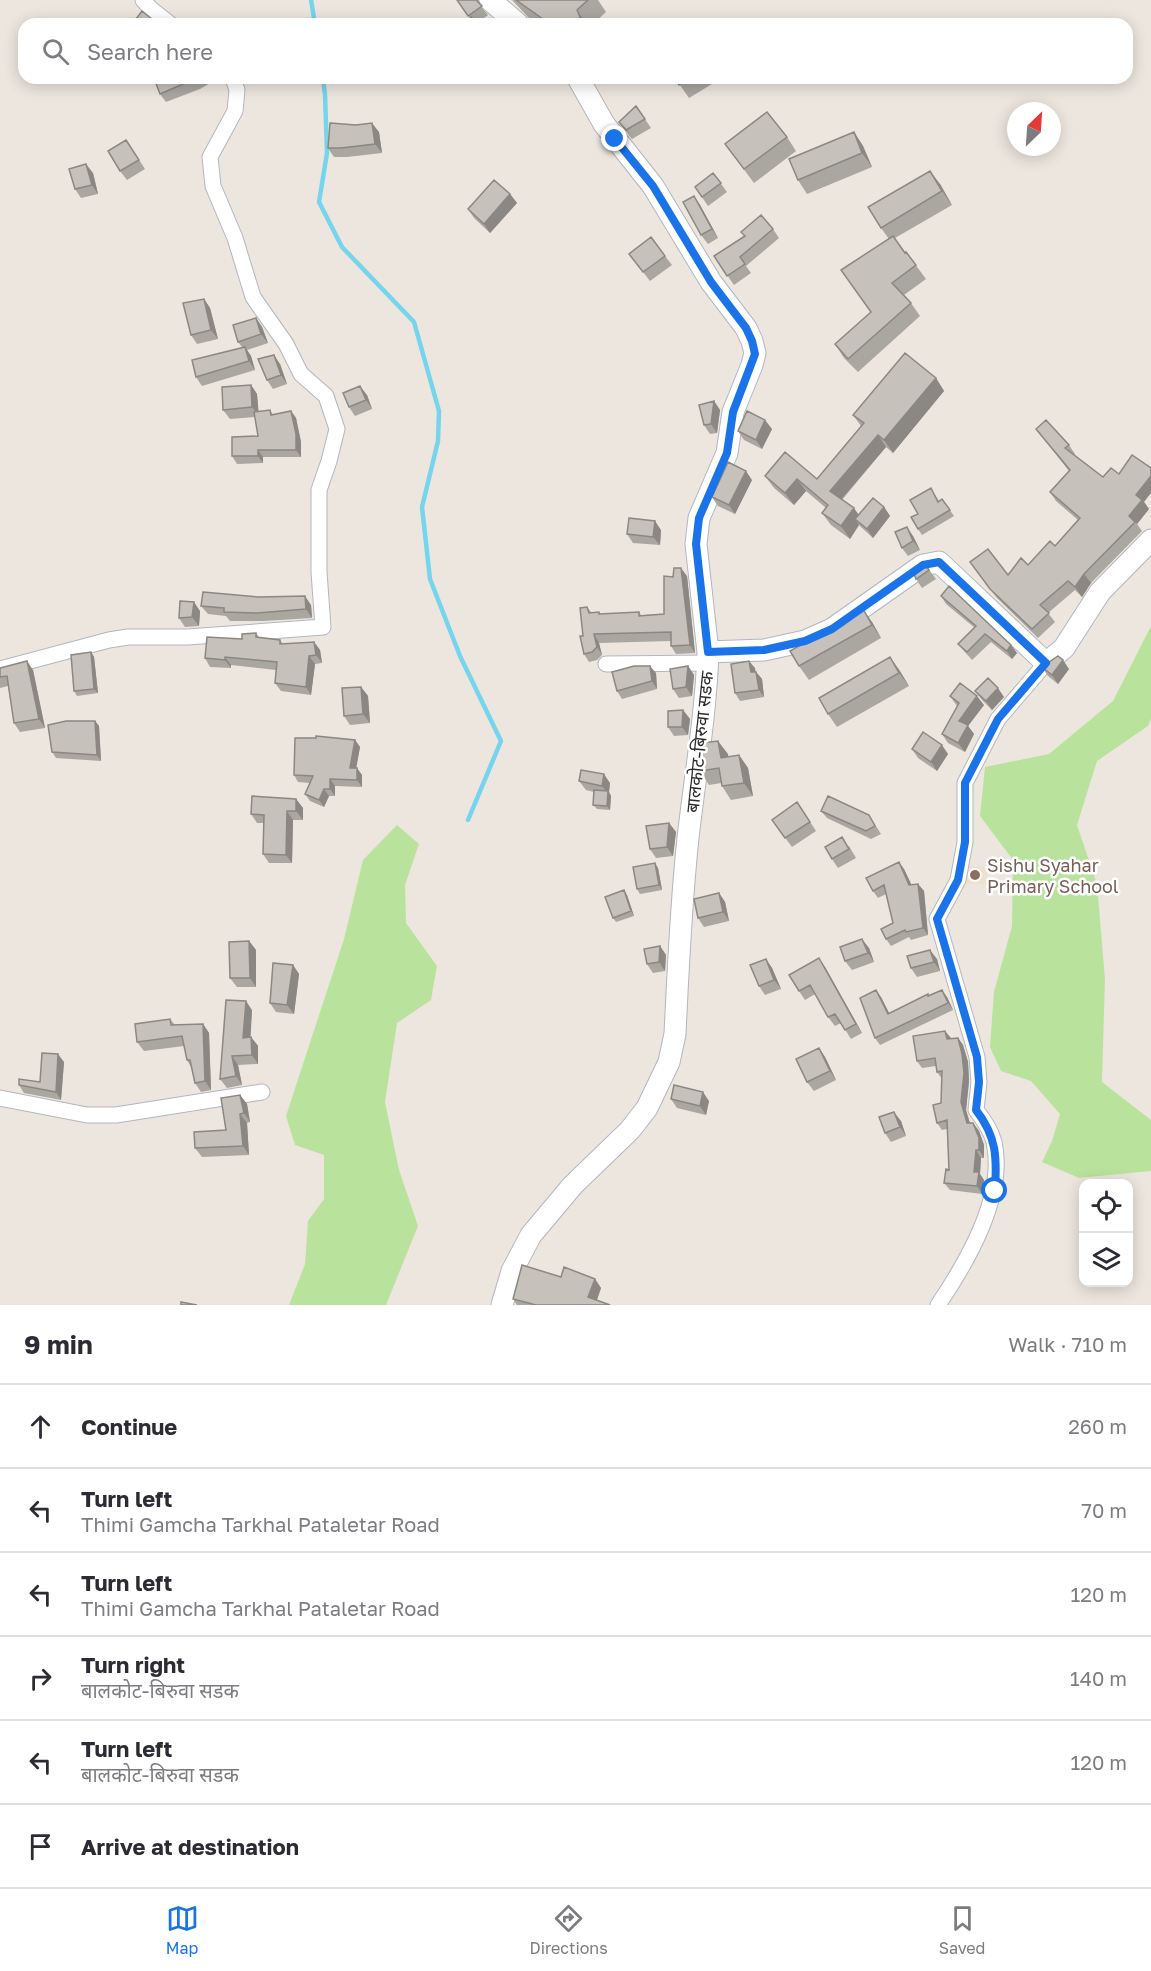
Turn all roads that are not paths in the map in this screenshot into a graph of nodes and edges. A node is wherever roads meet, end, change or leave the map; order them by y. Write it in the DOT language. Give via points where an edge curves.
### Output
graph roads {
  1 [pos="143,0"];
  2 [pos="490,0"];
  3 [pos="162,18"];
  4 [pos="511,18"];
  5 [pos="235,84"];
  6 [pos="581,84"];
  7 [pos="1151,540"];
  8 [pos="708,657"];
  9 [pos="1046,663"];
  10 [pos="606,664"];
  11 [pos="0,669"];
  12 [pos="262,1092"];
  13 [pos="0,1098"];
  14 [pos="502,1305"];
  15 [pos="938,1305"];
  1 -- 3 [label="street"];
  2 -- 4 [label="main road"];
  5 -- 11 [label="street" via="235,111 210,157 213,186 254,297 301,374 326,396 337,429 319,490 323,627 188,637 128,637"];
  6 -- 8 [label="main road, बालकोट-बिरुवा सडक" via="604,124 653,186 711,282 746,328 755,354 733,412 727,453 697,527"];
  7 -- 9 [label="main road" via="1101,592 1064,648"];
  8 -- 9 [label="main road" via="805,641 832,629 923,565 939,562"];
  8 -- 10 [label="street"];
  8 -- 14 [label="main road, बालकोट-बिरुवा सडक" via="688,840 675,1034 669,1062 647,1108 630,1130 573,1185 531,1235 512,1271"];
  9 -- 15 [label="street" via="998,719 965,783 965,842 958,880 937,919 977,1057 976,1110 994,1141 997,1166 995,1191 964,1267"];
  12 -- 13 [label="street" via="116,1115 87,1115"];
}
